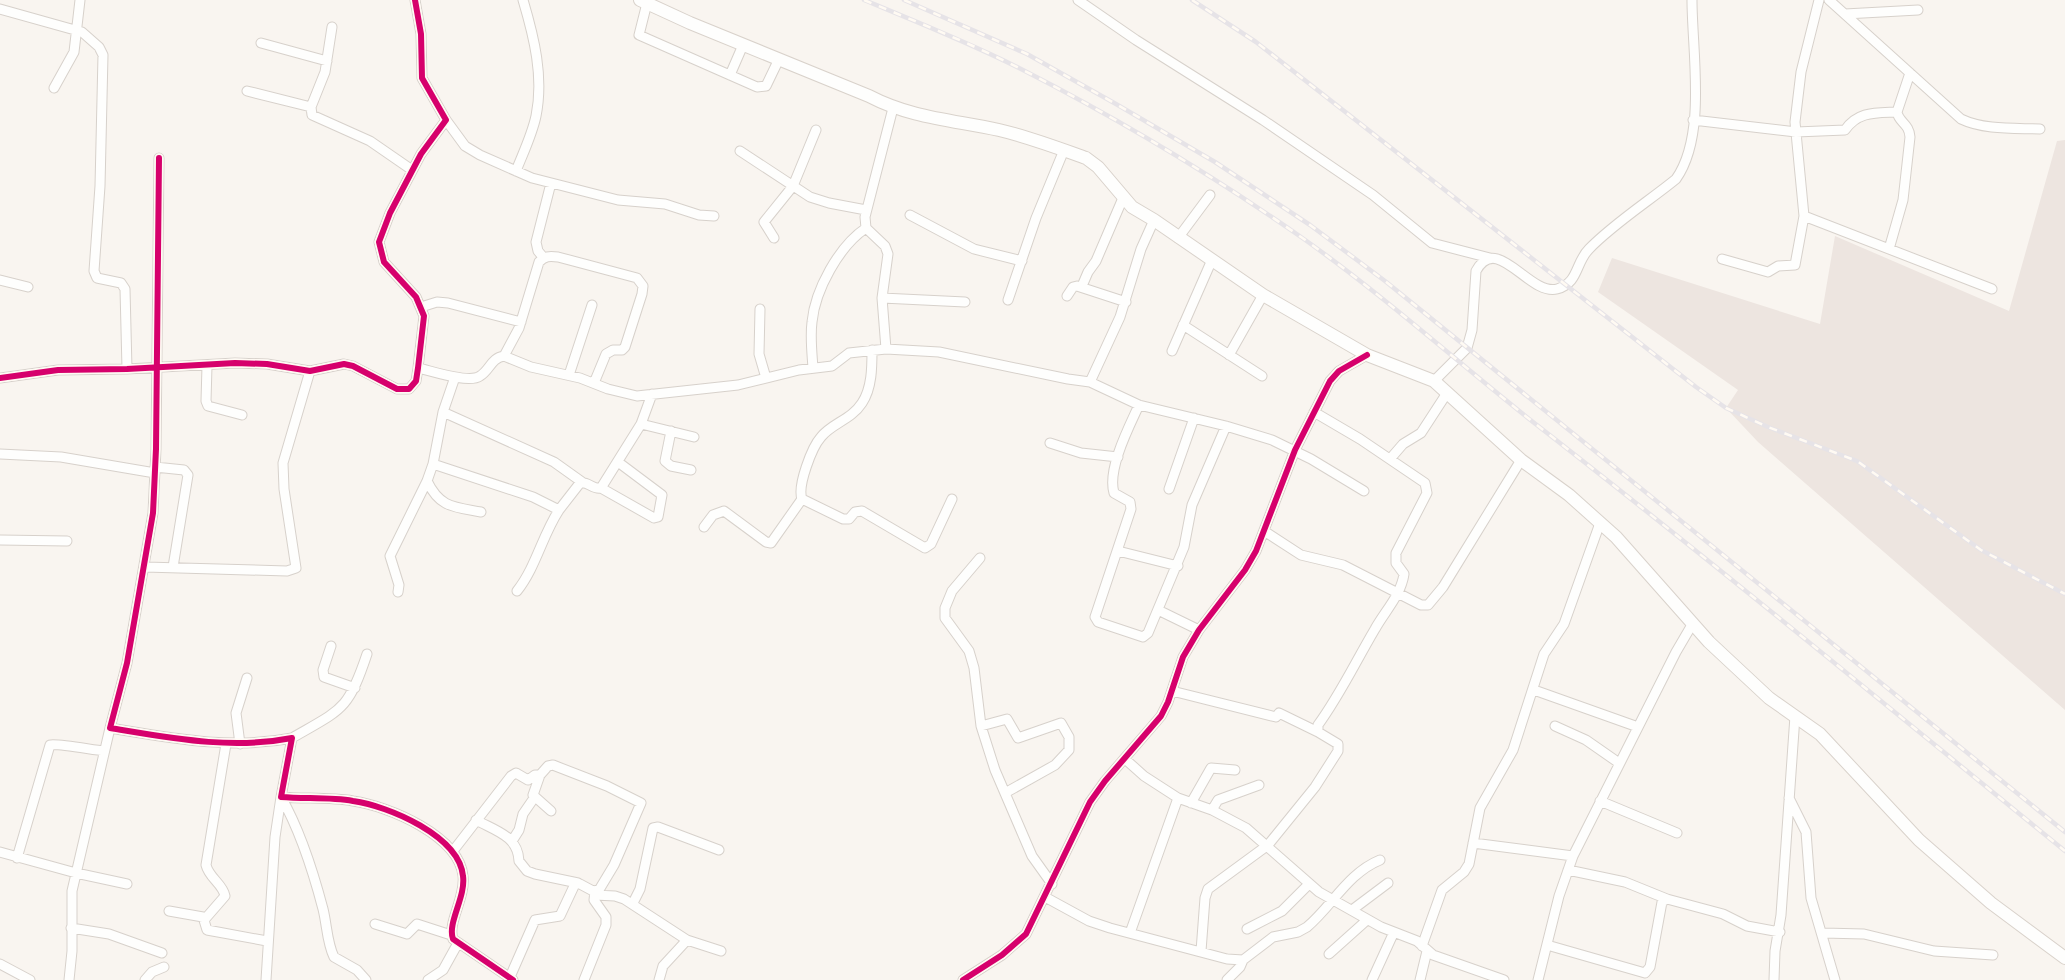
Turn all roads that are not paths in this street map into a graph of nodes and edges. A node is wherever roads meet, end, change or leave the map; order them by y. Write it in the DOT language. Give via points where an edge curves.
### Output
graph roads {
  1 [pos="80,0"];
  2 [pos="415,0"];
  3 [pos="523,0"];
  4 [pos="1078,0"];
  5 [pos="1692,0"];
  6 [pos="1820,0"];
  7 [pos="1830,0"];
  8 [pos="644,1"];
  9 [pos="0,9"];
  10 [pos="1918,10"];
  11 [pos="1845,14"];
  12 [pos="332,27"];
  13 [pos="77,30"];
  14 [pos="261,43"];
  15 [pos="743,45"];
  16 [pos="779,59"];
  17 [pos="327,61"];
  18 [pos="1910,73"];
  19 [pos="730,74"];
  20 [pos="54,88"];
  21 [pos="247,91"];
  22 [pos="311,107"];
  23 [pos="893,108"];
  24 [pos="1897,112"];
  25 [pos="446,120"];
  26 [pos="1693,120"];
  27 [pos="2040,129"];
  28 [pos="816,130"];
  29 [pos="1796,132"];
  30 [pos="1064,150"];
  31 [pos="740,151"];
  32 [pos="159,158"];
  33 [pos="412,170"];
  34 [pos="516,171"];
  35 [pos="552,183"];
  36 [pos="793,186"];
  37 [pos="1210,195"];
  38 [pos="1123,198"];
  39 [pos="866,210"];
  40 [pos="910,215"];
  41 [pos="714,216"];
  42 [pos="1804,216"];
  43 [pos="1154,220"];
  44 [pos="866,228"];
  45 [pos="774,238"];
  46 [pos="1178,238"];
  47 [pos="1888,249"];
  48 [pos="543,257"];
  49 [pos="1490,258"];
  50 [pos="1722,259"];
  51 [pos="1022,261"];
  52 [pos="1211,262"];
  53 [pos="0,280"];
  54 [pos="1082,286"];
  55 [pos="28,287"];
  56 [pos="1992,289"];
  57 [pos="1068,296"];
  58 [pos="1263,296"];
  59 [pos="882,298"];
  60 [pos="1008,300"];
  61 [pos="965,302"];
  62 [pos="1126,302"];
  63 [pos="592,305"];
  64 [pos="421,307"];
  65 [pos="760,309"];
  66 [pos="521,322"];
  67 [pos="1183,325"];
  68 [pos="886,349"];
  69 [pos="872,350"];
  70 [pos="1172,351"];
  71 [pos="1229,355"];
  72 [pos="1367,355"];
  73 [pos="504,356"];
  74 [pos="207,366"];
  75 [pos="155,368"];
  76 [pos="418,368"];
  77 [pos="813,368"];
  78 [pos="126,369"];
  79 [pos="310,371"];
  80 [pos="568,375"];
  81 [pos="1262,376"];
  82 [pos="455,377"];
  83 [pos="0,378"];
  84 [pos="766,378"];
  85 [pos="1434,381"];
  86 [pos="1090,382"];
  87 [pos="594,383"];
  88 [pos="1447,393"];
  89 [pos="652,394"];
  90 [pos="1140,405"];
  91 [pos="443,412"];
  92 [pos="1314,412"];
  93 [pos="242,415"];
  94 [pos="1194,418"];
  95 [pos="641,424"];
  96 [pos="1226,426"];
  97 [pos="671,431"];
  98 [pos="694,437"];
  99 [pos="1050,443"];
  100 [pos="1294,450"];
  101 [pos="0,454"];
  102 [pos="1118,457"];
  103 [pos="1390,459"];
  104 [pos="1521,460"];
  105 [pos="618,462"];
  106 [pos="433,464"];
  107 [pos="155,470"];
  108 [pos="691,470"];
  109 [pos="427,481"];
  110 [pos="582,482"];
  111 [pos="602,488"];
  112 [pos="1169,489"];
  113 [pos="1364,491"];
  114 [pos="802,499"];
  115 [pos="952,499"];
  116 [pos="559,510"];
  117 [pos="481,512"];
  118 [pos="1600,523"];
  119 [pos="704,527"];
  120 [pos="1264,532"];
  121 [pos="0,540"];
  122 [pos="68,541"];
  123 [pos="1118,551"];
  124 [pos="980,558"];
  125 [pos="1178,566"];
  126 [pos="145,567"];
  127 [pos="173,567"];
  128 [pos="398,592"];
  129 [pos="517,592"];
  130 [pos="1398,592"];
  131 [pos="1158,610"];
  132 [pos="1693,623"];
  133 [pos="1199,630"];
  134 [pos="331,646"];
  135 [pos="367,654"];
  136 [pos="248,678"];
  137 [pos="355,688"];
  138 [pos="1534,690"];
  139 [pos="1172,691"];
  140 [pos="1795,716"];
  141 [pos="981,726"];
  142 [pos="1555,726"];
  143 [pos="1638,727"];
  144 [pos="110,728"];
  145 [pos="1318,732"];
  146 [pos="292,738"];
  147 [pos="226,744"];
  148 [pos="240,744"];
  149 [pos="104,750"];
  150 [pos="1125,758"];
  151 [pos="1619,763"];
  152 [pos="1235,770"];
  153 [pos="540,775"];
  154 [pos="1259,785"];
  155 [pos="1005,793"];
  156 [pos="281,797"];
  157 [pos="534,798"];
  158 [pos="1178,798"];
  159 [pos="1789,798"];
  160 [pos="1600,801"];
  161 [pos="1191,803"];
  162 [pos="1212,810"];
  163 [pos="551,811"];
  164 [pos="476,820"];
  165 [pos="1677,833"];
  166 [pos="512,841"];
  167 [pos="1473,843"];
  168 [pos="1268,845"];
  169 [pos="453,850"];
  170 [pos="719,850"];
  171 [pos="0,852"];
  172 [pos="1574,856"];
  173 [pos="17,858"];
  174 [pos="1380,860"];
  175 [pos="1568,870"];
  176 [pos="76,873"];
  177 [pos="578,883"];
  178 [pos="1388,883"];
  179 [pos="127,884"];
  180 [pos="1052,884"];
  181 [pos="1308,885"];
  182 [pos="595,893"];
  183 [pos="1045,897"];
  184 [pos="1667,898"];
  185 [pos="1332,899"];
  186 [pos="633,903"];
  187 [pos="1352,910"];
  188 [pos="169,911"];
  189 [pos="205,919"];
  190 [pos="1367,920"];
  191 [pos="375,924"];
  192 [pos="71,928"];
  193 [pos="1247,929"];
  194 [pos="1394,932"];
  195 [pos="1780,932"];
  196 [pos="1130,933"];
  197 [pos="1823,933"];
  198 [pos="451,934"];
  199 [pos="687,940"];
  200 [pos="267,942"];
  201 [pos="458,943"];
  202 [pos="1547,945"];
  203 [pos="1425,948"];
  204 [pos="721,951"];
  205 [pos="1201,951"];
  206 [pos="162,953"];
  207 [pos="1329,954"];
  208 [pos="1993,955"];
  209 [pos="2065,958"];
  210 [pos="1244,960"];
  211 [pos="0,964"];
  212 [pos="164,966"];
  213 [pos="1644,976"];
  214 [pos="512,979"];
  215 [pos="30,980"];
  216 [pos="69,980"];
  217 [pos="145,980"];
  218 [pos="266,980"];
  219 [pos="366,980"];
  220 [pos="428,980"];
  221 [pos="584,980"];
  222 [pos="659,980"];
  223 [pos="963,980"];
  224 [pos="1227,980"];
  225 [pos="1372,980"];
  226 [pos="1420,980"];
  227 [pos="1504,980"];
  228 [pos="1538,980"];
  229 [pos="1774,980"];
  230 [pos="1834,980"];
  1 -- 13 [label="street"];
  2 -- 25 [label="street" via="421,34 422,78"];
  3 -- 34 [label="street" via="535,46 538,96 536,115"];
  4 -- 49 [label="street" via="1373,195 1432,243"];
  5 -- 26 [label="street"];
  6 -- 29 [label="street" via="1801,72"];
  7 -- 11 [label="street"];
  8 -- 15 [label="main road"];
  8 -- 19 [label="street" via="639,35"];
  9 -- 13 [label="street"];
  10 -- 11 [label="street"];
  11 -- 18 [label="street"];
  12 -- 17 [label="street"];
  13 -- 20 [label="street" via="74,52"];
  13 -- 78 [label="street" via="90,37 103,55 94,271 97,278 121,283 126,289"];
  14 -- 17 [label="street"];
  15 -- 16 [label="main road"];
  15 -- 19 [label="street"];
  16 -- 19 [label="street" via="764,88"];
  16 -- 23 [label="main road"];
  17 -- 22 [label="street"];
  18 -- 24 [label="street"];
  18 -- 27 [label="street" via="1961,119 1971,124"];
  21 -- 22 [label="street"];
  22 -- 33 [label="street" via="315,117 370,141"];
  23 -- 30 [label="main road" via="932,119 1000,131"];
  23 -- 39 [label="street"];
  24 -- 29 [label="street" via="1866,113 1856,117 1845,130"];
  24 -- 47 [label="street" via="1910,130 1910,137 1903,200"];
  25 -- 33 [label="street"];
  25 -- 34 [label="street" via="466,146"];
  26 -- 29 [label="street"];
  26 -- 49 [label="street" via="1688,157 1676,179 1588,250 1572,281 1555,290 1545,289 1502,260"];
  28 -- 36 [label="street"];
  29 -- 42 [label="street"];
  30 -- 38 [label="main road" via="1098,166"];
  30 -- 51 [label="street"];
  31 -- 36 [label="street"];
  32 -- 75 [label="street"];
  33 -- 64 [label="street" via="379,242 384,262"];
  34 -- 35 [label="street"];
  35 -- 41 [label="street" via="618,200 665,204 699,215"];
  35 -- 48 [label="street" via="536,242"];
  36 -- 39 [label="street" via="810,197"];
  36 -- 45 [label="street" via="764,222"];
  37 -- 46 [label="street"];
  38 -- 43 [label="main road"];
  38 -- 54 [label="street"];
  39 -- 44 [label="street"];
  40 -- 51 [label="street" via="974,249"];
  42 -- 47 [label="street"];
  42 -- 50 [label="street" via="1795,266 1778,266 1768,272"];
  43 -- 46 [label="main road"];
  43 -- 62 [label="street" via="1141,249"];
  44 -- 59 [label="street" via="887,250"];
  44 -- 77 [label="street" via="844,250 815,306 811,343"];
  46 -- 52 [label="main road"];
  47 -- 56 [label="street"];
  48 -- 66 [label="street"];
  48 -- 87 [label="street" via="558,257 641,281 642,294 625,346 622,350 606,354"];
  49 -- 85 [label="street" via="1481,262 1476,271 1472,330 1467,348"];
  51 -- 60 [label="street"];
  52 -- 58 [label="main road"];
  52 -- 67 [label="street"];
  53 -- 55 [label="street"];
  54 -- 57 [label="street" via="1073,287"];
  54 -- 62 [label="street"];
  58 -- 71 [label="street"];
  58 -- 72 [label="main road"];
  59 -- 61 [label="street"];
  59 -- 68 [label="street"];
  62 -- 86 [label="street"];
  63 -- 80 [label="street"];
  64 -- 66 [label="street" via="437,302 448,303"];
  64 -- 76 [label="street" via="424,326"];
  65 -- 84 [label="street" via="759,354"];
  66 -- 73 [label="street"];
  67 -- 70 [label="street"];
  67 -- 71 [label="street"];
  68 -- 69 [label="street"];
  68 -- 86 [label="street" via="939,352"];
  69 -- 77 [label="street" via="849,353 832,366"];
  69 -- 114 [label="street" via="872,373 863,402 851,416 821,436 806,470"];
  71 -- 81 [label="street"];
  72 -- 85 [label="main road"];
  72 -- 92 [label="street" via="1339,371"];
  73 -- 80 [label="street" via="531,367"];
  73 -- 82 [label="street" via="495,359 476,378"];
  74 -- 75 [label="street"];
  74 -- 79 [label="street" via="252,362"];
  74 -- 93 [label="street" via="208,406"];
  75 -- 78 [label="street"];
  75 -- 107 [label="street"];
  76 -- 79 [label="street" via="413,386 403,390 344,364"];
  76 -- 82 [label="street"];
  77 -- 84 [label="street"];
  78 -- 83 [label="street" via="58,370"];
  79 -- 127 [label="street" via="283,463 296,568 287,571"];
  80 -- 87 [label="street"];
  82 -- 91 [label="street"];
  84 -- 89 [label="street" via="738,385"];
  85 -- 88 [label="main road"];
  86 -- 90 [label="street"];
  87 -- 89 [label="street" via="624,394"];
  88 -- 103 [label="street" via="1421,433 1403,444"];
  88 -- 104 [label="main road"];
  89 -- 95 [label="street"];
  90 -- 94 [label="street"];
  90 -- 102 [label="street"];
  91 -- 106 [label="street"];
  91 -- 110 [label="street" via="554,462"];
  92 -- 100 [label="street"];
  92 -- 103 [label="street"];
  94 -- 96 [label="street"];
  94 -- 112 [label="street"];
  95 -- 97 [label="street"];
  95 -- 105 [label="street"];
  96 -- 100 [label="street"];
  96 -- 125 [label="street" via="1192,505"];
  97 -- 98 [label="street"];
  97 -- 108 [label="street" via="665,461 671,466"];
  99 -- 102 [label="street" via="1081,453"];
  100 -- 113 [label="street"];
  100 -- 120 [label="street"];
  101 -- 107 [label="street" via="61,457"];
  102 -- 123 [label="street" via="1114,493 1132,505"];
  103 -- 130 [label="street" via="1425,483 1427,488 1426,499 1396,553 1396,563 1404,574"];
  104 -- 118 [label="main road" via="1569,495"];
  104 -- 130 [label="street" via="1434,601 1421,605"];
  105 -- 111 [label="street"];
  105 -- 111 [label="street" via="662,494 658,517 654,518"];
  106 -- 109 [label="street"];
  106 -- 116 [label="street" via="526,494"];
  107 -- 126 [label="street"];
  107 -- 127 [label="street" via="184,470 188,475"];
  109 -- 117 [label="street" via="443,504"];
  109 -- 128 [label="street" via="390,556"];
  110 -- 111 [label="street"];
  110 -- 116 [label="street"];
  114 -- 115 [label="street" via="843,519 862,511 924,548 931,544"];
  114 -- 119 [label="street" via="771,543 724,511 713,515"];
  116 -- 129 [label="street" via="549,525 528,578"];
  118 -- 132 [label="main road"];
  118 -- 138 [label="street" via="1564,624 1544,654"];
  120 -- 130 [label="street" via="1301,554 1343,565"];
  120 -- 133 [label="street" via="1245,570"];
  121 -- 122 [label="street"];
  123 -- 125 [label="street"];
  123 -- 131 [label="street" via="1096,620 1143,637 1148,634"];
  124 -- 141 [label="street" via="952,591 945,608 945,618 969,651"];
  125 -- 131 [label="street"];
  126 -- 127 [label="street"];
  126 -- 144 [label="street" via="119,699"];
  130 -- 145 [label="street" via="1346,684 1318,725"];
  131 -- 133 [label="street"];
  132 -- 140 [label="main road" via="1736,669"];
  132 -- 143 [label="street"];
  133 -- 139 [label="street" via="1183,657"];
  134 -- 137 [label="street" via="323,670 324,677"];
  135 -- 137 [label="street"];
  136 -- 148 [label="street" via="236,713"];
  137 -- 146 [label="street" via="347,703 336,713"];
  138 -- 143 [label="street"];
  138 -- 167 [label="street" via="1513,750 1480,808"];
  139 -- 145 [label="street" via="1276,717 1279,713"];
  139 -- 150 [label="street" via="1160,716"];
  140 -- 159 [label="street"];
  140 -- 209 [label="main road" via="1820,734 1919,840 1991,903"];
  141 -- 155 [label="street"];
  141 -- 155 [label="street" via="1007,719 1018,738 1061,723 1069,737 1069,750 1055,765"];
  142 -- 151 [label="street" via="1586,740"];
  143 -- 151 [label="street"];
  144 -- 147 [label="street"];
  144 -- 149 [label="street"];
  145 -- 168 [label="street" via="1338,744 1338,750 1315,787"];
  146 -- 148 [label="street"];
  146 -- 156 [label="street"];
  147 -- 148 [label="street"];
  147 -- 189 [label="street" via="206,865 225,896"];
  149 -- 173 [label="street" via="82,750 57,743 50,745"];
  149 -- 176 [label="street"];
  150 -- 158 [label="street" via="1144,776"];
  150 -- 180 [label="street" via="1090,802"];
  151 -- 160 [label="street"];
  152 -- 161 [label="street" via="1211,768"];
  153 -- 157 [label="street"];
  153 -- 164 [label="street" via="526,780 518,773 513,774"];
  153 -- 182 [label="street" via="553,765 641,803 614,865"];
  154 -- 162 [label="street" via="1218,800"];
  155 -- 180 [label="street" via="1032,856"];
  156 -- 169 [label="street" via="353,801 376,806 425,829"];
  156 -- 200 [label="street"];
  156 -- 219 [label="street" via="309,863 334,957 357,970"];
  157 -- 163 [label="street"];
  157 -- 166 [label="street"];
  158 -- 161 [label="street"];
  158 -- 196 [label="street"];
  159 -- 195 [label="street"];
  159 -- 197 [label="street" via="1806,832 1811,898"];
  160 -- 165 [label="street"];
  160 -- 172 [label="street"];
  161 -- 162 [label="street"];
  162 -- 168 [label="street" via="1246,828"];
  164 -- 166 [label="street"];
  164 -- 169 [label="street"];
  166 -- 177 [label="street" via="518,848 520,864 527,871"];
  167 -- 172 [label="street"];
  167 -- 203 [label="street" via="1464,872 1442,890"];
  168 -- 181 [label="street"];
  168 -- 205 [label="street" via="1208,889"];
  169 -- 198 [label="street" via="464,878"];
  170 -- 186 [label="street" via="658,827 653,828 640,889"];
  171 -- 173 [label="street"];
  172 -- 175 [label="street"];
  173 -- 176 [label="street"];
  174 -- 185 [label="street" via="1356,875"];
  175 -- 184 [label="street" via="1625,882"];
  175 -- 202 [label="street"];
  176 -- 179 [label="street"];
  176 -- 192 [label="street"];
  177 -- 182 [label="street"];
  177 -- 214 [label="street" via="573,886 560,916 535,920"];
  178 -- 187 [label="street"];
  180 -- 183 [label="street"];
  181 -- 185 [label="street"];
  181 -- 193 [label="street" via="1282,911"];
  182 -- 186 [label="street"];
  182 -- 221 [label="street" via="595,903 606,917 606,924"];
  183 -- 196 [label="street" via="1089,921"];
  183 -- 223 [label="street" via="1026,934"];
  184 -- 195 [label="street" via="1723,914 1739,924"];
  184 -- 213 [label="street" via="1662,902 1650,967"];
  185 -- 187 [label="street"];
  185 -- 210 [label="street" via="1307,927 1273,937"];
  186 -- 199 [label="street"];
  187 -- 190 [label="street"];
  188 -- 189 [label="street"];
  189 -- 200 [label="street" via="207,930"];
  190 -- 194 [label="street"];
  190 -- 207 [label="street"];
  191 -- 198 [label="street" via="407,934 417,924"];
  192 -- 206 [label="street" via="109,934"];
  192 -- 216 [label="street"];
  194 -- 203 [label="street" via="1417,941"];
  194 -- 225 [label="street"];
  195 -- 229 [label="street" via="1775,951"];
  196 -- 205 [label="street"];
  197 -- 208 [label="street" via="1864,934 1934,951"];
  197 -- 230 [label="street"];
  198 -- 201 [label="street"];
  199 -- 204 [label="street"];
  199 -- 222 [label="street" via="663,966"];
  200 -- 218 [label="street"];
  201 -- 214 [label="street"];
  201 -- 220 [label="street" via="443,970"];
  202 -- 213 [label="street"];
  202 -- 228 [label="street"];
  203 -- 226 [label="street"];
  203 -- 227 [label="street" via="1442,959"];
  205 -- 210 [label="street" via="1227,959"];
  210 -- 224 [label="street"];
  211 -- 215 [label="street"];
  212 -- 217 [label="street"];
}
